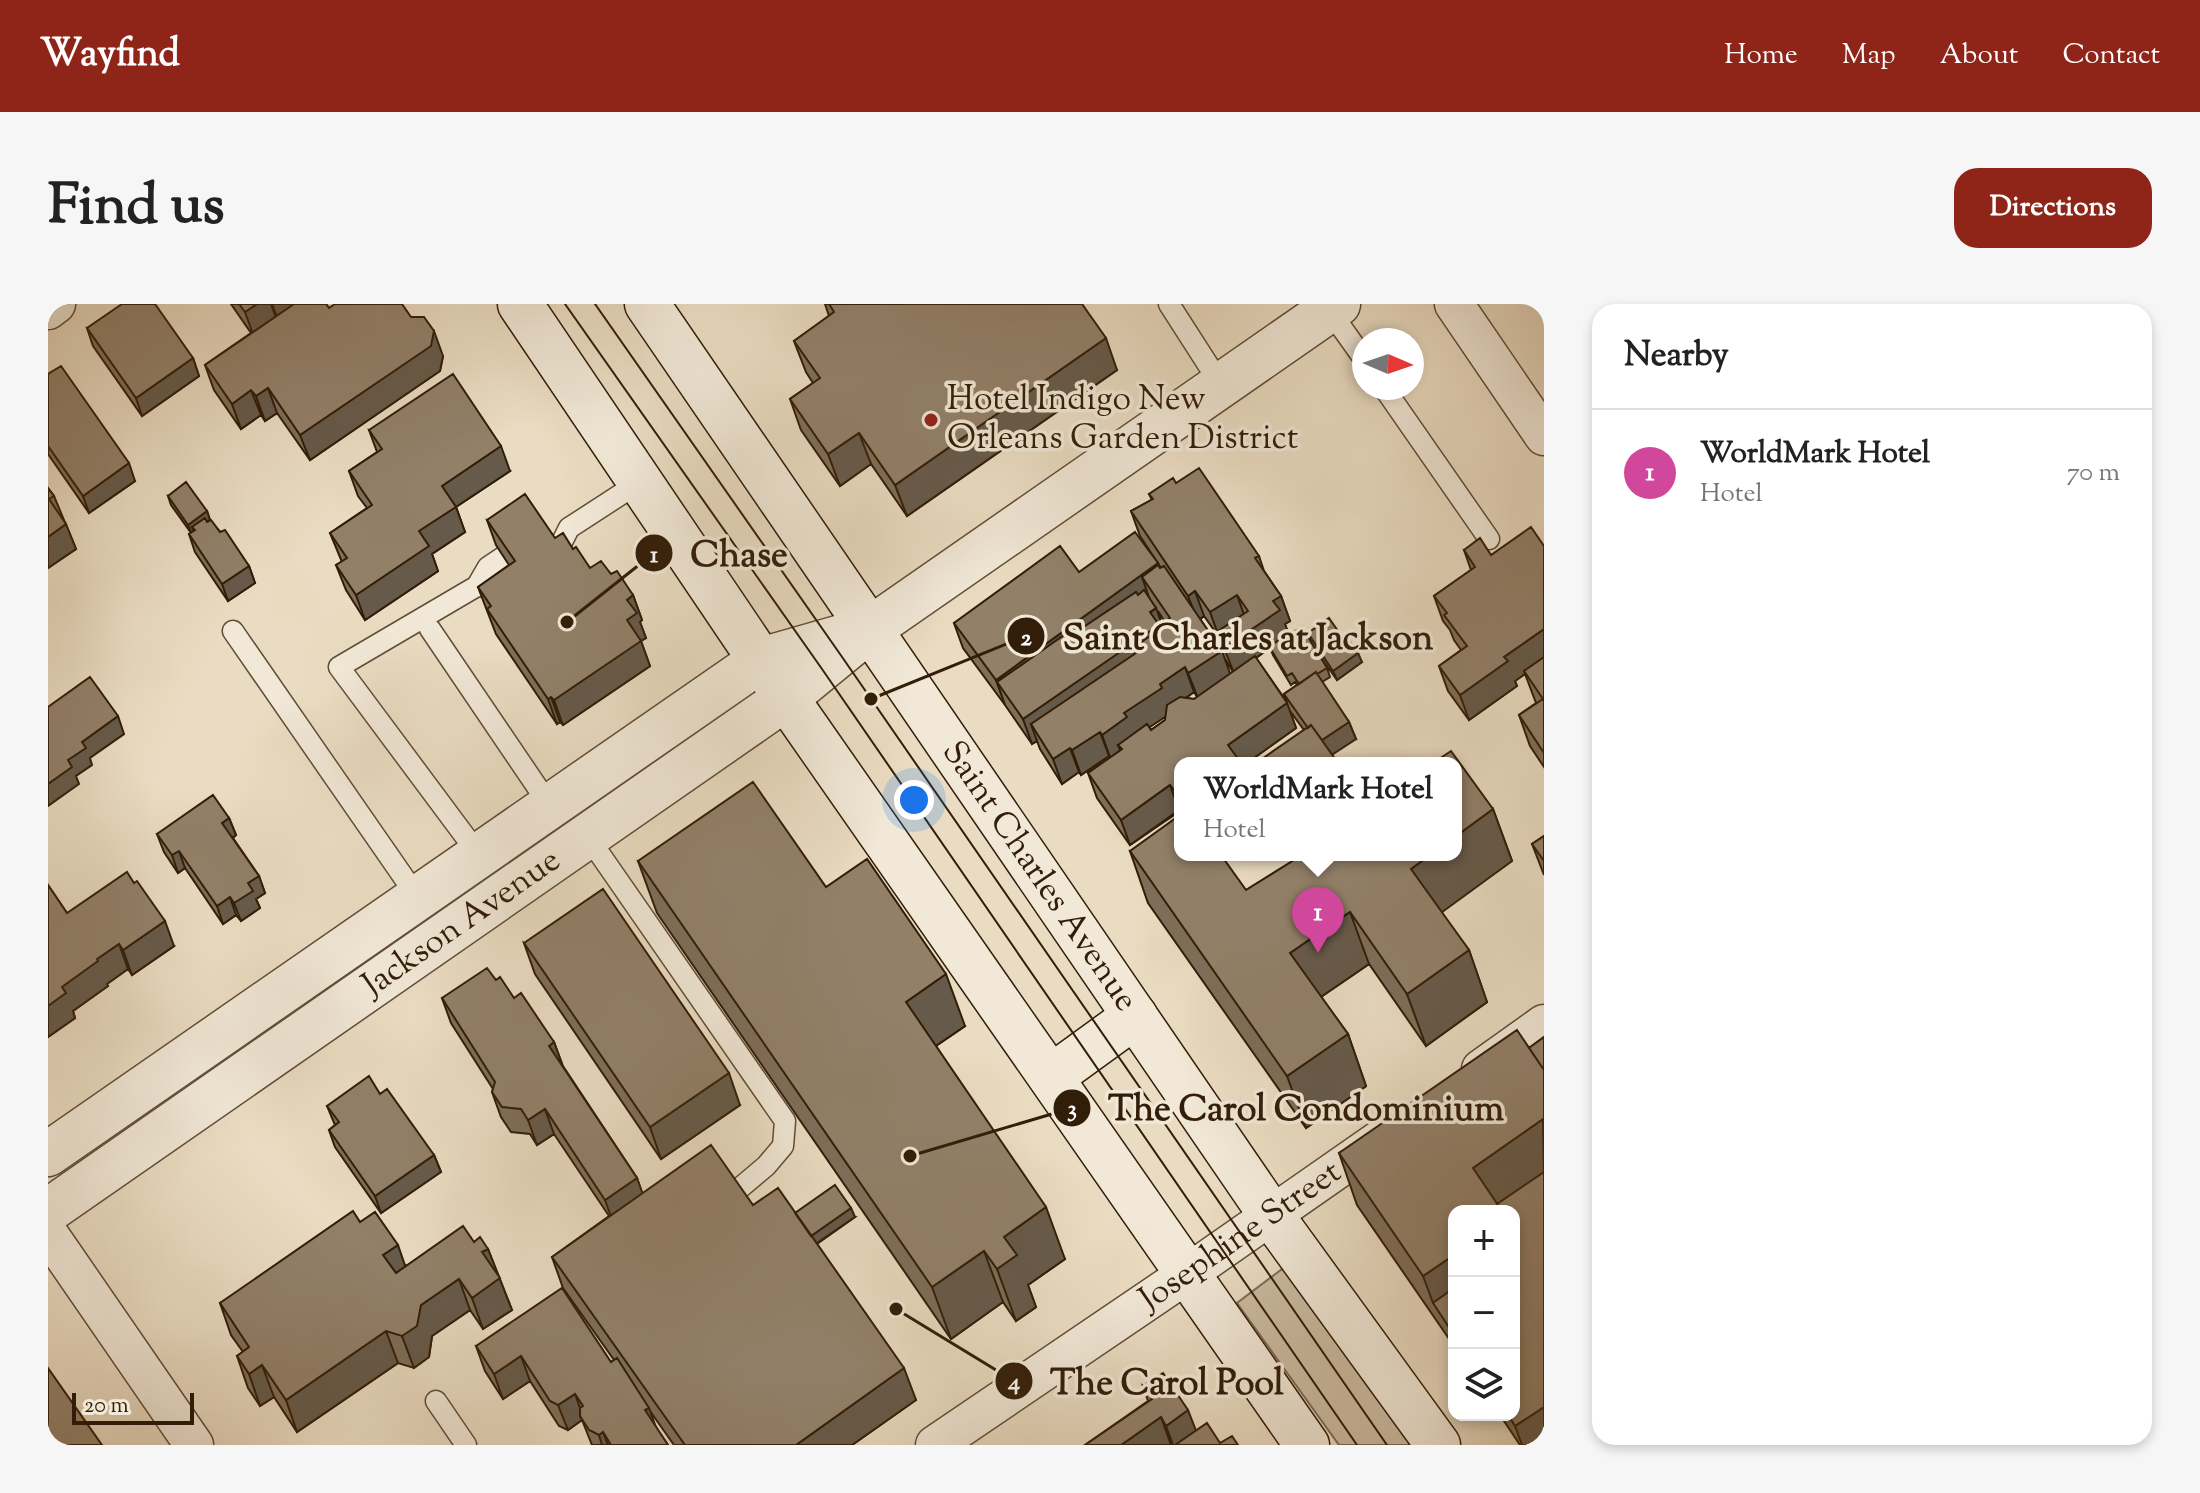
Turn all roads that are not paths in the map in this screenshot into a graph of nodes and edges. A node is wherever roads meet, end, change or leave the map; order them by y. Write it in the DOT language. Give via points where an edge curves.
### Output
graph roads {
  1 [pos="56,304"];
  2 [pos="520,304"];
  3 [pos="647,304"];
  4 [pos="1169,304"];
  5 [pos="1454,304"];
  6 [pos="1331,306"];
  7 [pos="48,310"];
  8 [pos="1352,340"];
  9 [pos="1221,385"];
  10 [pos="1392,400"];
  11 [pos="1544,436"];
  12 [pos="640,482"];
  13 [pos="569,528"];
  14 [pos="542,531"];
  15 [pos="1489,539"];
  16 [pos="557,552"];
  17 [pos="503,557"];
  18 [pos="518,579"];
  19 [pos="477,586"];
  20 [pos="430,629"];
  21 [pos="870,629"];
  22 [pos="233,631"];
  23 [pos="761,660"];
  24 [pos="786,698"];
  25 [pos="550,806"];
  26 [pos="588,837"];
  27 [pos="479,855"];
  28 [pos="418,898"];
  29 [pos="1135,1016"];
  30 [pos="1544,1024"];
  31 [pos="1051,1077"];
  32 [pos="1457,1085"];
  33 [pos="1407,1120"];
  34 [pos="48,1154"];
  35 [pos="734,1193"];
  36 [pos="48,1211"];
  37 [pos="1271,1215"];
  38 [pos="48,1233"];
  39 [pos="1187,1274"];
  40 [pos="436,1401"];
  41 [pos="194,1445"];
  42 [pos="466,1445"];
  43 [pos="935,1445"];
  44 [pos="1307,1445"];
  45 [pos="1438,1445"];
  1 -- 7 [label="street"];
  2 -- 12 [label="main road"];
  3 -- 21 [label="main road, Saint Charles Avenue"];
  4 -- 9 [label="lane"];
  5 -- 11 [label="street"];
  6 -- 8 [label="lane"];
  6 -- 9 [label="main road, Jackson Avenue"];
  9 -- 21 [label="main road, Jackson Avenue"];
  10 -- 15 [label="lane"];
  12 -- 13 [label="lane"];
  12 -- 23 [label="main road"];
  13 -- 14 [label="lane"];
  13 -- 16 [label="lane"];
  17 -- 19 [label="lane" via="488,567"];
  18 -- 19 [label="lane" via="502,589"];
  19 -- 27 [label="lane" via="339,667"];
  20 -- 25 [label="lane"];
  21 -- 23 [label="main road, Jackson Avenue"];
  21 -- 24 [label="main road, Jackson Avenue"];
  21 -- 29 [label="main road, Saint Charles Avenue"];
  22 -- 28 [label="lane"];
  23 -- 24 [label="main road"];
  23 -- 25 [label="main road, Jackson Avenue"];
  24 -- 26 [label="main road, Jackson Avenue"];
  24 -- 31 [label="main road"];
  25 -- 27 [label="main road, Jackson Avenue"];
  26 -- 35 [label="lane" via="785,1121 783,1146"];
  26 -- 36 [label="main road, Jackson Avenue"];
  27 -- 28 [label="main road, Jackson Avenue"];
  28 -- 34 [label="main road, Jackson Avenue"];
  29 -- 31 [label="main road"];
  29 -- 37 [label="main road, Saint Charles Avenue"];
  30 -- 32 [label="street"];
  31 -- 39 [label="main road"];
  33 -- 37 [label="street, Josephine Street"];
  37 -- 39 [label="street, Josephine Street"];
  37 -- 45 [label="main road, Saint Charles Avenue"];
  38 -- 41 [label="street"];
  39 -- 43 [label="street, Josephine Street"];
  39 -- 44 [label="main road"];
  40 -- 42 [label="lane"];
}
